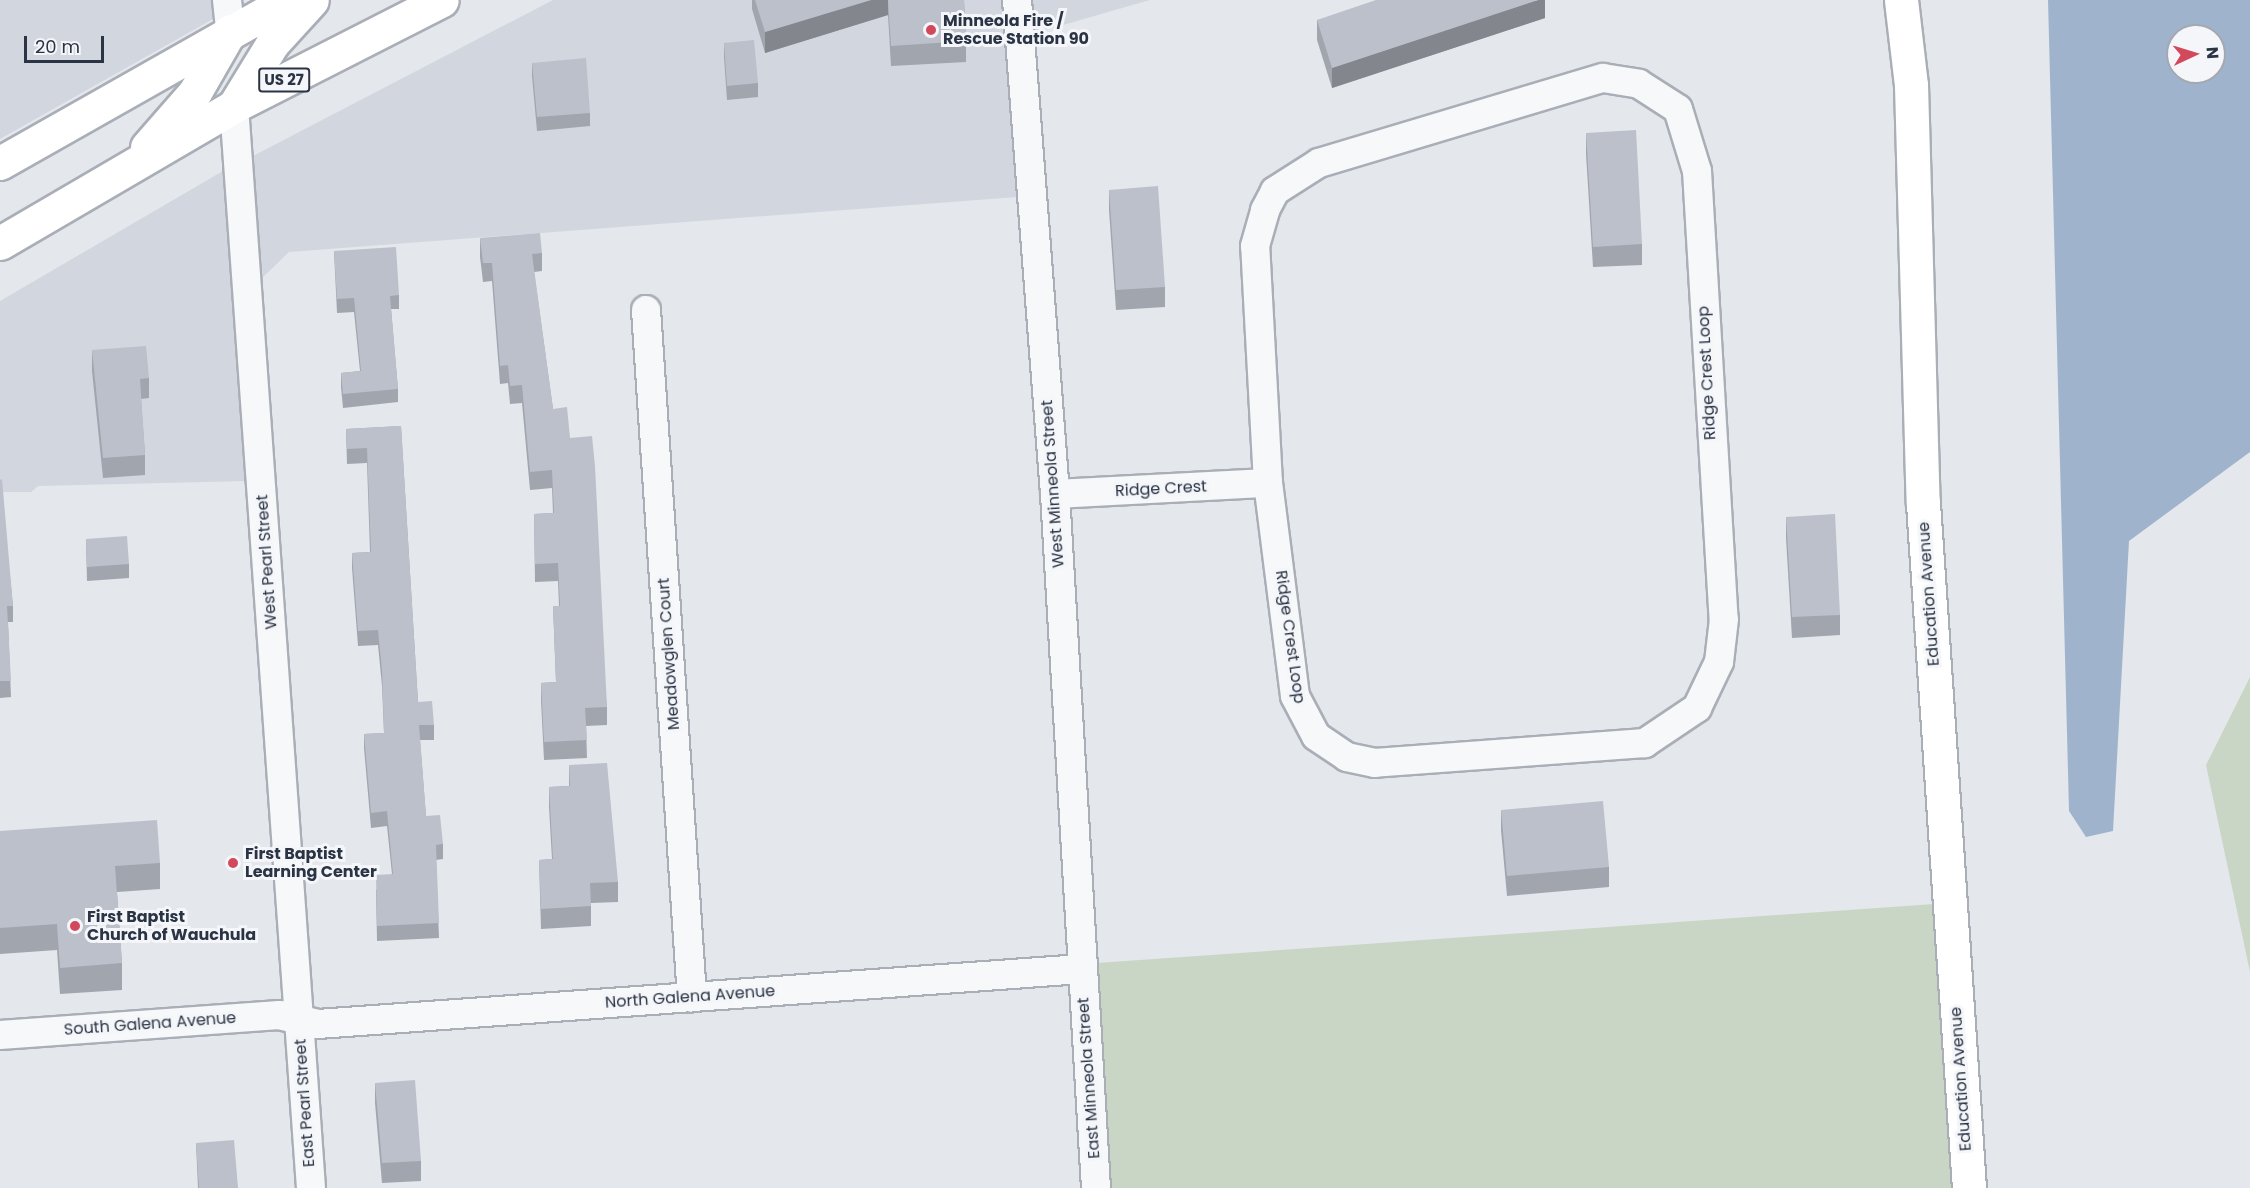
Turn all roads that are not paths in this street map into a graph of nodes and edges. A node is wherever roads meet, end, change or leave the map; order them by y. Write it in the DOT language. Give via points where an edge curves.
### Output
graph roads {
  1 [pos="288,0"];
  2 [pos="312,0"];
  3 [pos="442,0"];
  4 [pos="1017,0"];
  5 [pos="1901,0"];
  6 [pos="1923,0"];
  7 [pos="229,15"];
  8 [pos="1911,85"];
  9 [pos="234,106"];
  10 [pos="0,163"];
  11 [pos="130,167"];
  12 [pos="0,243"];
  13 [pos="646,310"];
  14 [pos="1268,483"];
  15 [pos="1054,494"];
  16 [pos="1082,969"];
  17 [pos="692,997"];
  18 [pos="300,1018"];
  19 [pos="0,1035"];
  20 [pos="311,1188"];
  21 [pos="1096,1188"];
  22 [pos="1969,1188"];
  1 -- 7 [label="main road"];
  2 -- 9 [label="main road" via="272,44"];
  3 -- 9 [label="main road, US 27"];
  4 -- 15 [label="street, West Minneola Street"];
  5 -- 8 [label="main road, Education Avenue"];
  6 -- 8 [label="main road"];
  7 -- 10 [label="main road"];
  7 -- 11 [label="main road" via="195,92"];
  8 -- 22 [label="main road, Education Avenue" via="1923,503"];
  9 -- 11 [label="main road, US 27"];
  9 -- 18 [label="street, West Pearl Street"];
  11 -- 12 [label="main road, US 27"];
  13 -- 17 [label="street, Meadowglen Court"];
  14 -- 14 [label="street, Ridge Crest Loop" via="1255,246 1275,191 1318,163 1578,83 1603,78 1639,84 1678,109 1696,171 1724,619 1719,662 1697,708 1645,743 1375,763 1335,752 1316,736 1295,696"];
  14 -- 15 [label="street, Ridge Crest"];
  15 -- 16 [label="street, West Minneola Street"];
  16 -- 17 [label="street, North Galena Avenue"];
  16 -- 21 [label="street, East Minneola Street"];
  17 -- 18 [label="street, North Galena Avenue" via="318,1024"];
  18 -- 19 [label="street, South Galena Avenue" via="279,1015"];
  18 -- 20 [label="street, East Pearl Street"];
}
